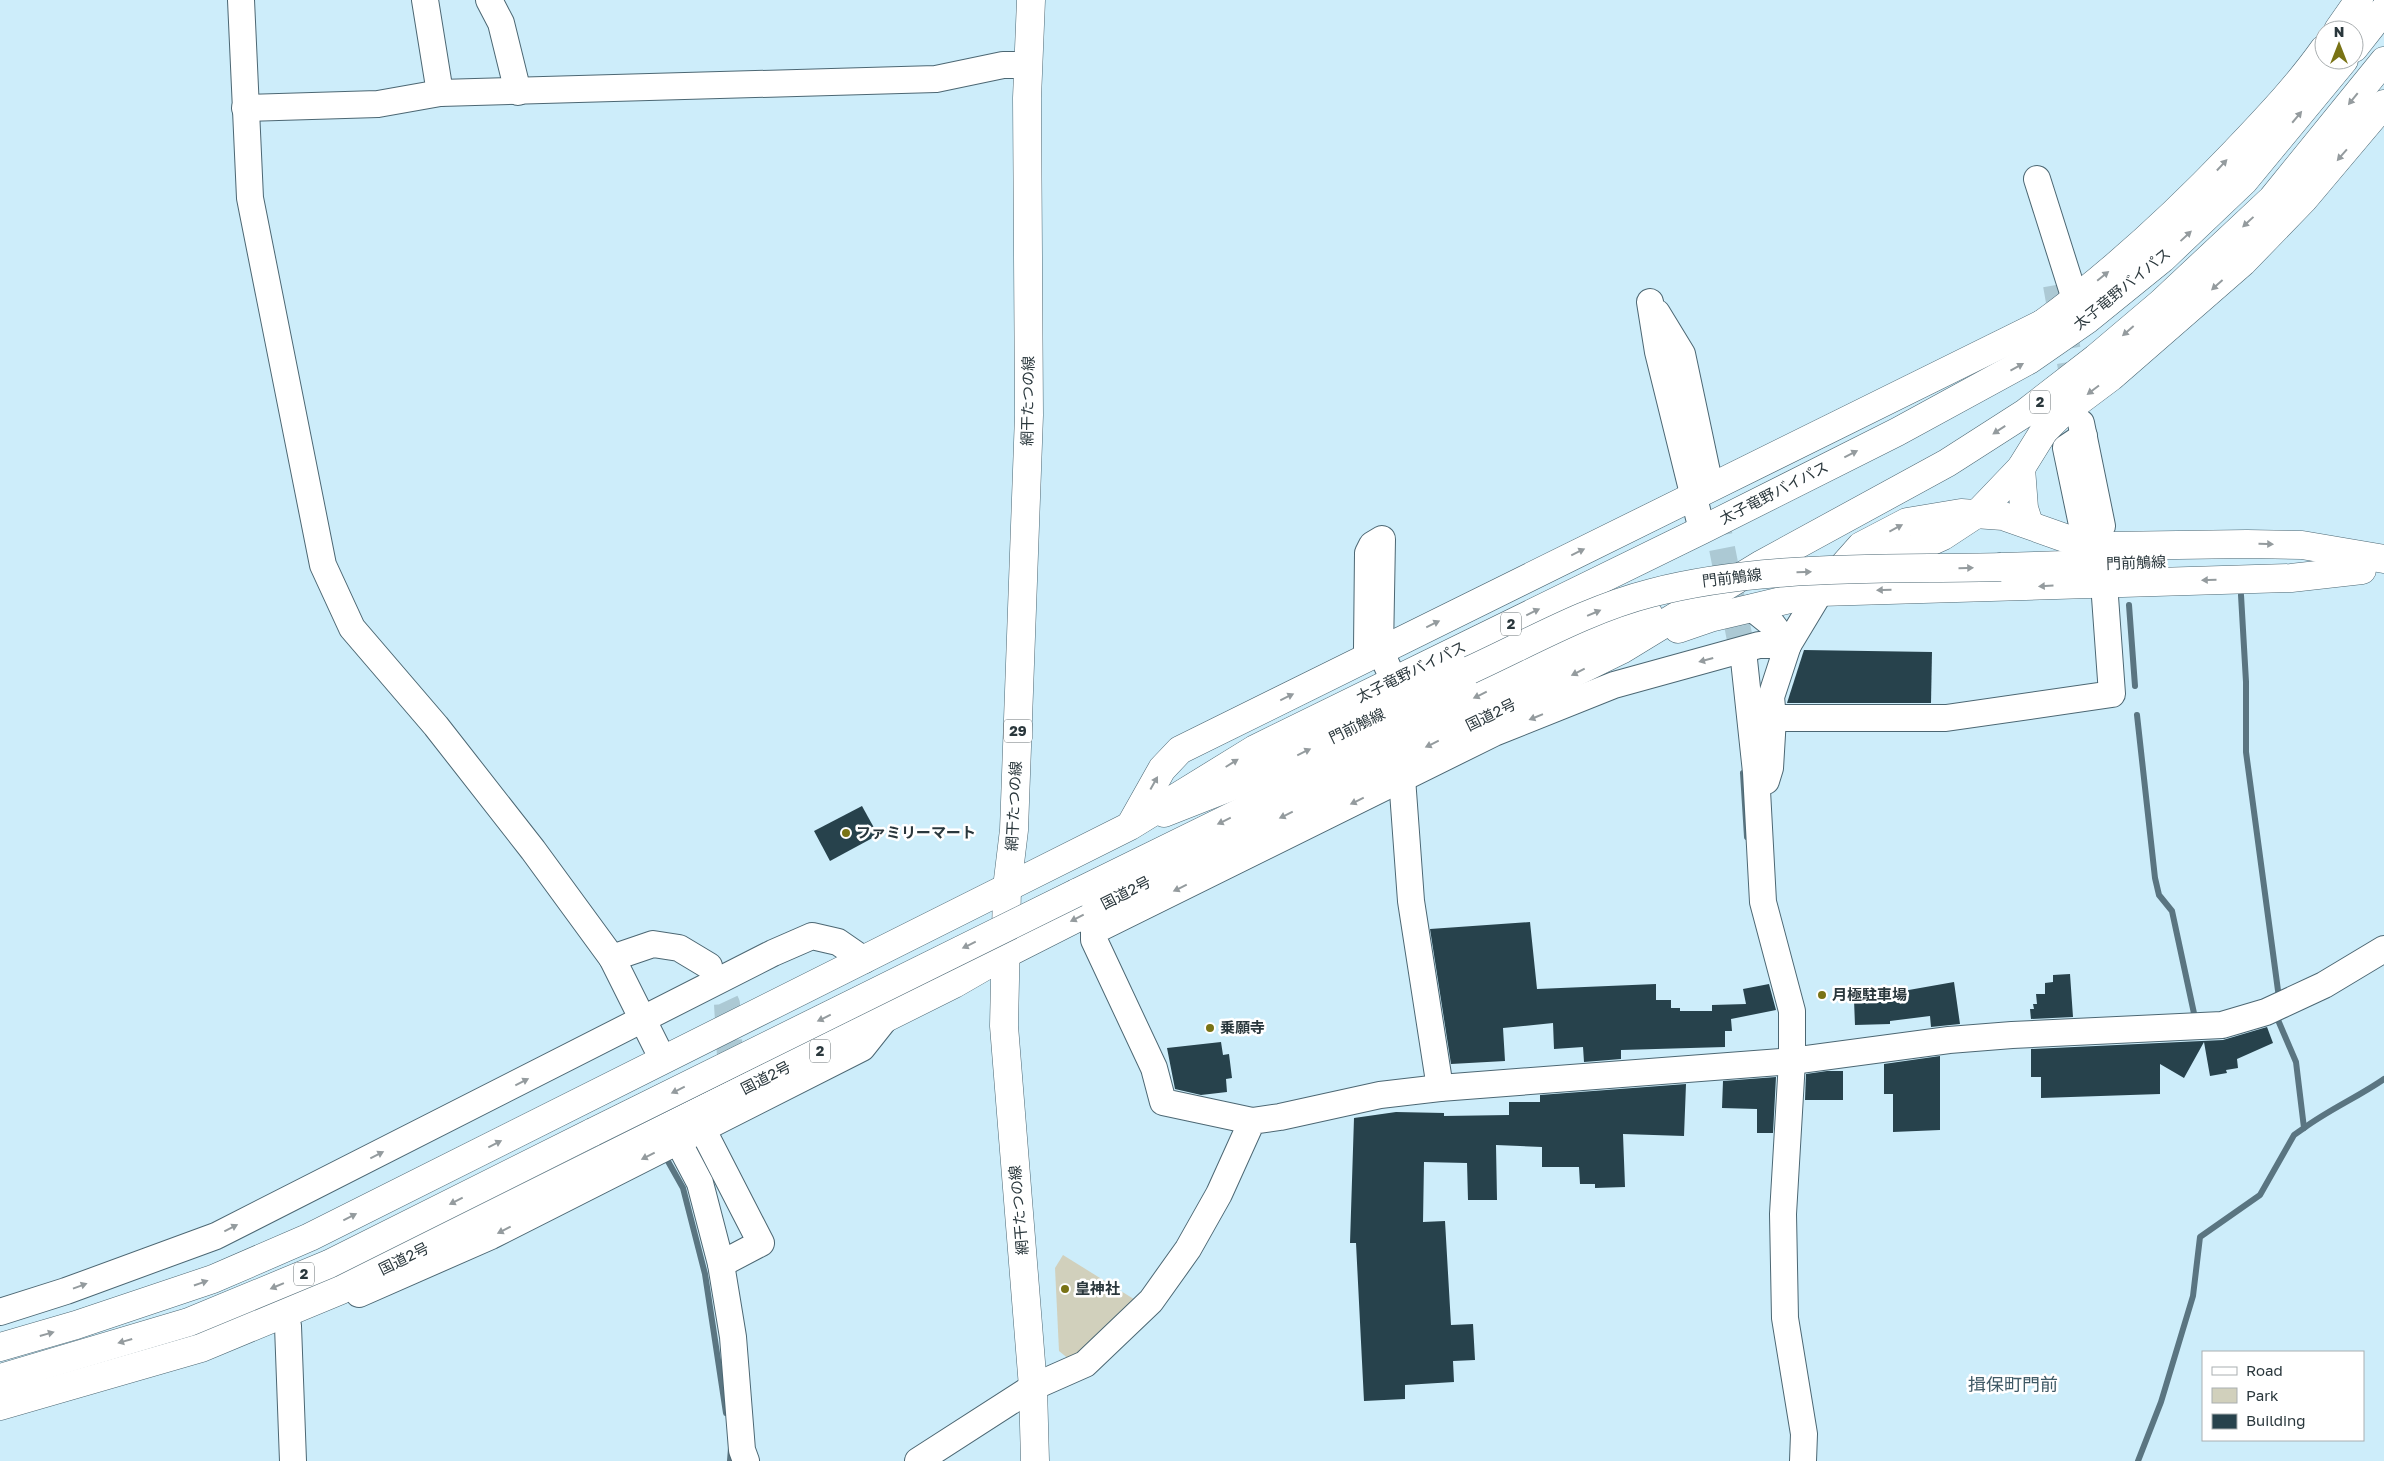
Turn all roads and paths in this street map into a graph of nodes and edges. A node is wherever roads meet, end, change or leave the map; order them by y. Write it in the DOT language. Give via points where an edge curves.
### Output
graph roads {
  1 [pos="241,0"];
  2 [pos="424,0"];
  3 [pos="489,0"];
  4 [pos="1030,0"];
  5 [pos="2359,0"];
  6 [pos="2381,9"];
  7 [pos="2345,20"];
  8 [pos="2364,34"];
  9 [pos="2384,61"];
  10 [pos="2314,63"];
  11 [pos="1028,65"];
  12 [pos="2336,70"];
  13 [pos="518,92"];
  14 [pos="440,93"];
  15 [pos="2384,104"];
  16 [pos="245,108"];
  17 [pos="2044,323"];
  18 [pos="2082,430"];
  19 [pos="1896,432"];
  20 [pos="2021,468"];
  21 [pos="1707,472"];
  22 [pos="1694,495"];
  23 [pos="1978,513"];
  24 [pos="2029,524"];
  25 [pos="1702,530"];
  26 [pos="2094,535"];
  27 [pos="1762,564"];
  28 [pos="2377,566"];
  29 [pos="2113,590"];
  30 [pos="1820,592"];
  31 [pos="1752,608"];
  32 [pos="1788,645"];
  33 [pos="1374,649"];
  34 [pos="1621,650"];
  35 [pos="1744,660"];
  36 [pos="1394,680"];
  37 [pos="1773,718"];
  38 [pos="1487,727"];
  39 [pos="1397,778"];
  40 [pos="1758,810"];
  41 [pos="1130,826"];
  42 [pos="1211,862"];
  43 [pos="1007,888"];
  44 [pos="2384,949"];
  45 [pos="1006,954"];
  46 [pos="612,958"];
  47 [pos="864,960"];
  48 [pos="709,966"];
  49 [pos="643,1021"];
  50 [pos="663,1060"];
  51 [pos="1792,1062"];
  52 [pos="1440,1088"];
  53 [pos="1252,1121"];
  54 [pos="674,1134"];
  55 [pos="708,1140"];
  56 [pos="721,1264"];
  57 [pos="0,1312"];
  58 [pos="288,1326"];
  59 [pos="0,1347"];
  60 [pos="0,1378"];
  61 [pos="1033,1387"];
  62 [pos="0,1406"];
  63 [pos="0,1417"];
  64 [pos="293,1461"];
  65 [pos="746,1461"];
  66 [pos="918,1461"];
  67 [pos="1035,1461"];
  68 [pos="1804,1461"];
  1 -- 16 [label="street"];
  2 -- 14 [label="street"];
  3 -- 13 [label="street" via="501,23"];
  4 -- 11 [label="main road, 網干たつの線 / 29"];
  5 -- 7 [label="main road"];
  6 -- 8 [label="main road"];
  9 -- 27 [label="main road, 2, one-way" via="2272,199 2161,303 2096,358 2025,413 1947,463"];
  17 -- 10 [label="main road, one-way" via="2065,292 2149,237 2189,200 2298,85"];
  11 -- 13 [label="street" via="1003,64 936,79"];
  11 -- 43 [label="main road, 網干たつの線 / 29" via="1029,415 1014,830"];
  19 -- 12 [label="main road, 太子竜野バイパス / 2, one-way" via="2028,360 2088,319 2154,265 2244,181"];
  13 -- 14 [label="street"];
  14 -- 16 [label="street" via="378,104"];
  15 -- 20 [label="main road, one-way" via="2304,199 2243,262 2111,377 2059,416 2044,431"];
  16 -- 46 [label="street" via="250,198 323,565 352,628 436,726"];
  17 -- 19 [label="main road" via="1965,378"];
  17 -- 22 [label="main road"];
  18 -- 26 [label="street" via="2066,448"];
  25 -- 19 [label="main road, 太子竜野バイパス / 2, one-way"];
  20 -- 23 [label="main road"];
  20 -- 24 [label="main road" via="2024,508"];
  21 -- 22 [label="street" via="1682,354 1650,302 1658,352"];
  22 -- 25 [label="street"];
  33 -- 22 [label="main road, one-way"];
  23 -- 24 [label="main road"];
  23 -- 30 [label="main road" via="1943,536"];
  24 -- 26 [label="main road"];
  36 -- 25 [label="main road, 太子竜野バイパス / 2, one-way"];
  26 -- 28 [label="main road, one-way" via="2108,546 2302,545"];
  27 -- 34 [label="main road, 2"];
  27 -- 60 [label="main road, 2, one-way, bridge" via="1576,648 329,1264 189,1322"];
  28 -- 29 [label="main road, one-way" via="2291,578"];
  41 -- 28 [label="main road, 門前鵤線, one-way, bridge" via="1243,782 1470,670 1616,604 1687,584 1767,574 2185,562"];
  29 -- 30 [label="main road, one-way"];
  29 -- 37 [label="street" via="2112,694 1946,718"];
  30 -- 31 [label="main road"];
  30 -- 32 [label="street"];
  31 -- 32 [label="street" via="1772,624"];
  31 -- 34 [label="main road" via="1710,618"];
  32 -- 37 [label="street" via="1771,697"];
  32 -- 38 [label="street, one-way" via="1759,645 1614,685"];
  33 -- 36 [label="street"];
  41 -- 33 [label="main road, one-way" via="1162,769 1180,750"];
  34 -- 38 [label="main road, 国道2号 / 2, one-way"];
  35 -- 40 [label="street"];
  41 -- 36 [label="main road, 太子竜野バイパス / 2, one-way" via="1255,749"];
  37 -- 40 [label="street" via="1770,768"];
  38 -- 39 [label="main road, 国道2号 / 2, one-way"];
  39 -- 42 [label="main road, 国道2号 / 2, one-way"];
  39 -- 52 [label="street" via="1411,901"];
  40 -- 51 [label="street" via="1763,902 1792,1011"];
  41 -- 43 [label="main road, 2"];
  42 -- 45 [label="main road, 国道2号 / 2, one-way"];
  42 -- 53 [label="street, one-way" via="1094,931 1094,940 1154,1068 1164,1102"];
  43 -- 45 [label="main road, 網干たつの線 / 29"];
  43 -- 47 [label="main road, 2"];
  44 -- 51 [label="street" via="2324,985 2266,1012 2222,1025 1949,1040"];
  45 -- 54 [label="main road, 国道2号 / 2"];
  45 -- 61 [label="main road, 網干たつの線 / 29" via="1004,1026"];
  46 -- 48 [label="street" via="653,944 679,948"];
  46 -- 49 [label="street"];
  47 -- 49 [label="street" via="838,942 812,936"];
  47 -- 50 [label="main road, 2"];
  49 -- 50 [label="street"];
  57 -- 49 [label="street, one-way" via="216,1236"];
  59 -- 50 [label="main road, 2, one-way" via="213,1279 301,1241"];
  51 -- 52 [label="street"];
  51 -- 68 [label="street" via="1782,1214 1784,1318 1804,1434"];
  52 -- 53 [label="street" via="1380,1095 1280,1118"];
  53 -- 61 [label="street" via="1188,1249 1151,1301 1084,1364"];
  54 -- 56 [label="street" via="700,1183"];
  54 -- 58 [label="street, one-way" via="491,1236"];
  54 -- 62 [label="main road, 国道2号 / 2" via="341,1290 201,1348"];
  55 -- 56 [label="street" via="761,1243"];
  56 -- 65 [label="street" via="733,1337 742,1450"];
  58 -- 63 [label="street" via="108,1388"];
  58 -- 64 [label="street"];
  61 -- 66 [label="street"];
  61 -- 67 [label="main road, 網干たつの線 / 29"];
}
